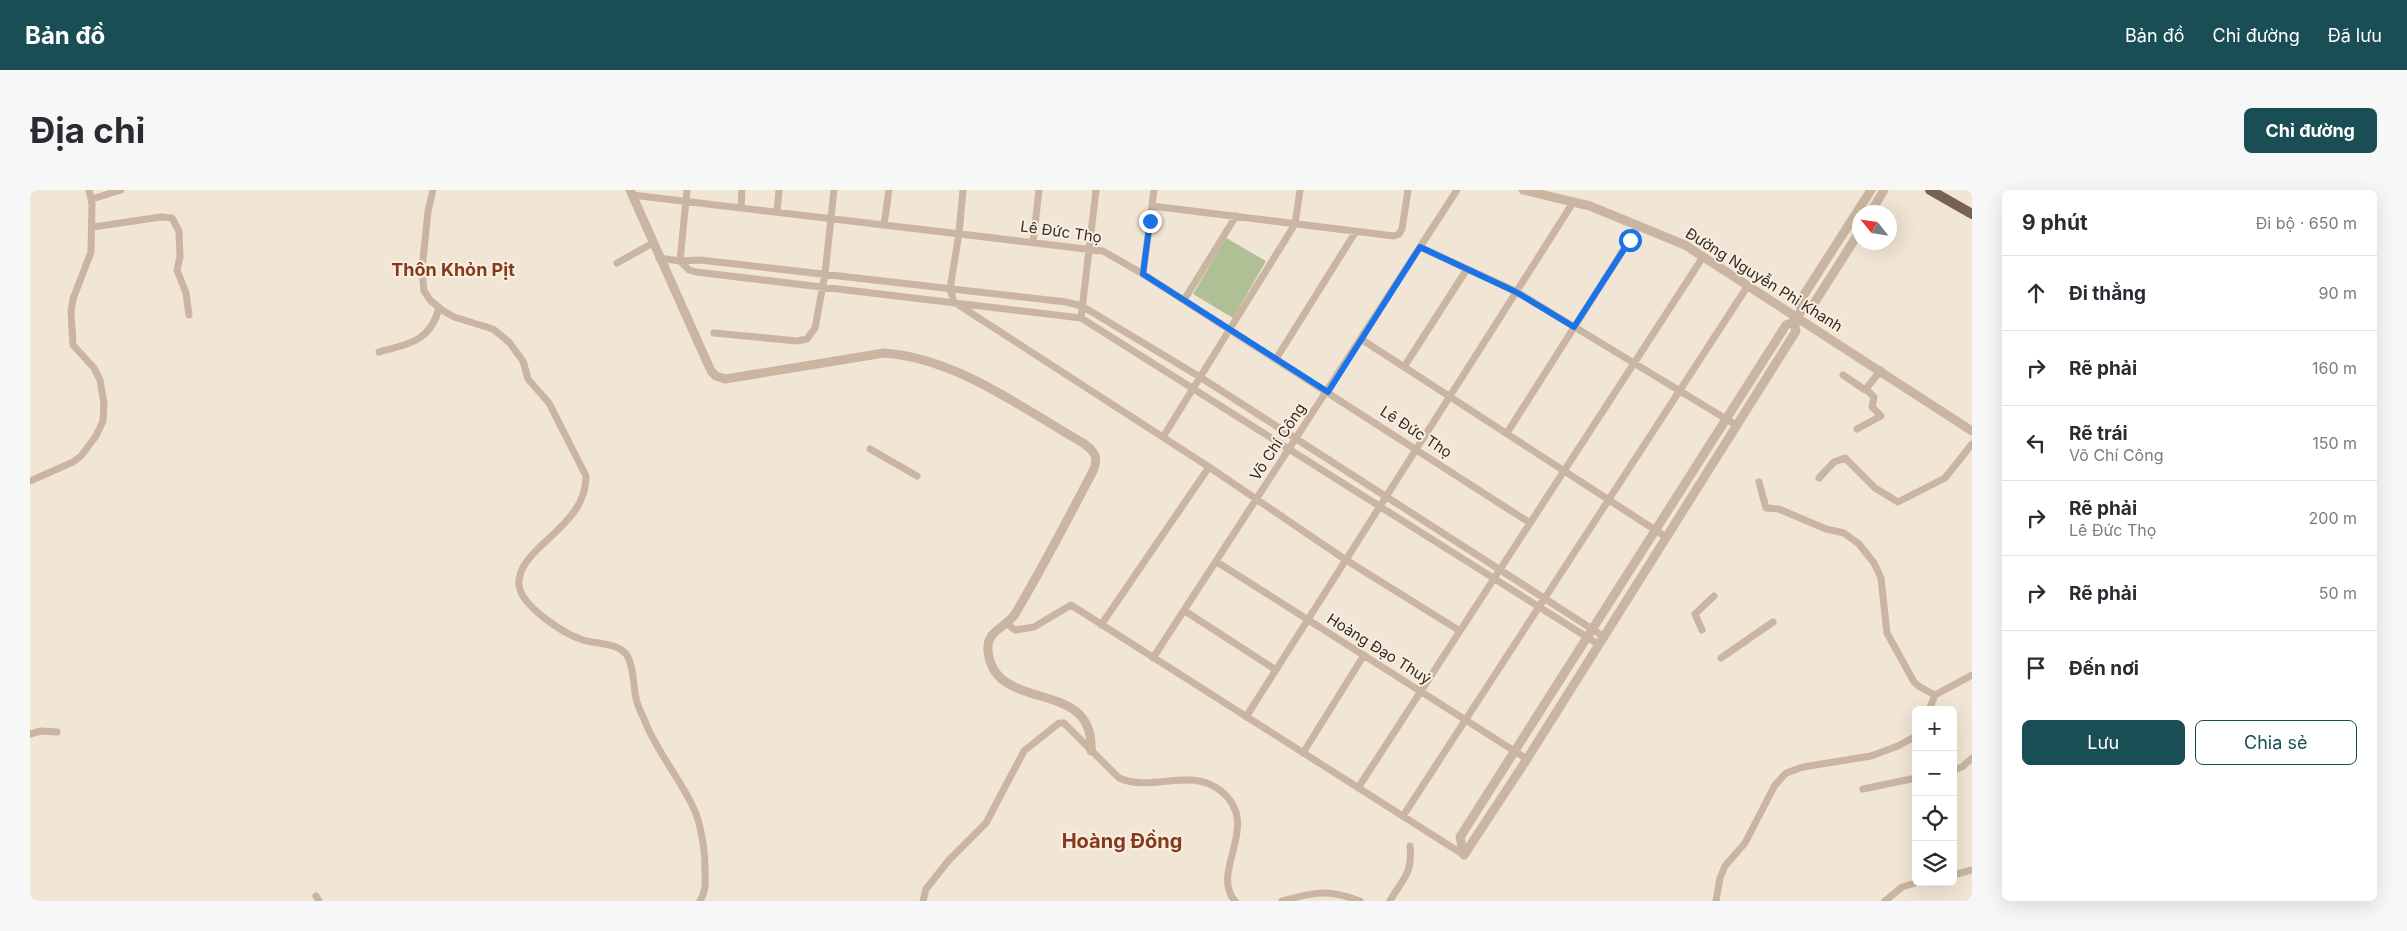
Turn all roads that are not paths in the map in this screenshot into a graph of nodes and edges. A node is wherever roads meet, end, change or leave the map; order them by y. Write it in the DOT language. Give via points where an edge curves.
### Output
graph roads {
  1 [pos="89,190"];
  2 [pos="122,190"];
  3 [pos="433,190"];
  4 [pos="687,190"];
  5 [pos="742,190"];
  6 [pos="779,190"];
  7 [pos="834,190"];
  8 [pos="889,190"];
  9 [pos="962,190"];
  10 [pos="1039,190"];
  11 [pos="1096,190"];
  12 [pos="1154,190"];
  13 [pos="1300,190"];
  14 [pos="1408,190"];
  15 [pos="1457,190"];
  16 [pos="1523,190"];
  17 [pos="1871,190"];
  18 [pos="1884,190"];
  19 [pos="1930,190"];
  20 [pos="632,192"];
  21 [pos="92,199"];
  22 [pos="1574,201"];
  23 [pos="686,202"];
  24 [pos="1875,205"];
  25 [pos="1152,206"];
  26 [pos="741,208"];
  27 [pos="777,212"];
  28 [pos="1972,214"];
  29 [pos="1236,216"];
  30 [pos="831,218"];
  31 [pos="1295,224"];
  32 [pos="884,225"];
  33 [pos="1639,225"];
  34 [pos="93,227"];
  35 [pos="1356,231"];
  36 [pos="959,233"];
  37 [pos="1033,242"];
  38 [pos="653,243"];
  39 [pos="1852,244"];
  40 [pos="1420,247"];
  41 [pos="1090,248"];
  42 [pos="1703,257"];
  43 [pos="659,258"];
  44 [pos="680,261"];
  45 [pos="617,263"];
  46 [pos="1467,268"];
  47 [pos="825,274"];
  48 [pos="1143,274"];
  49 [pos="823,286"];
  50 [pos="1747,287"];
  51 [pos="950,289"];
  52 [pos="1516,292"];
  53 [pos="1184,300"];
  54 [pos="954,302"];
  55 [pos="1082,306"];
  56 [pos="439,308"];
  57 [pos="188,315"];
  58 [pos="1797,317"];
  59 [pos="1081,318"];
  60 [pos="1574,327"];
  61 [pos="1229,330"];
  62 [pos="714,333"];
  63 [pos="1361,339"];
  64 [pos="379,352"];
  65 [pos="1276,359"];
  66 [pos="1634,363"];
  67 [pos="1404,367"];
  68 [pos="1881,370"];
  69 [pos="1843,375"];
  70 [pos="1200,378"];
  71 [pos="1193,389"];
  72 [pos="1680,390"];
  73 [pos="1867,390"];
  74 [pos="1328,392"];
  75 [pos="1450,396"];
  76 [pos="1726,418"];
  77 [pos="1736,425"];
  78 [pos="1857,429"];
  79 [pos="1972,431"];
  80 [pos="1507,434"];
  81 [pos="1163,437"];
  82 [pos="1296,440"];
  83 [pos="1972,444"];
  84 [pos="870,449"];
  85 [pos="1290,449"];
  86 [pos="1416,449"];
  87 [pos="1208,467"];
  88 [pos="1564,471"];
  89 [pos="917,476"];
  90 [pos="1819,478"];
  91 [pos="30,481"];
  92 [pos="1759,482"];
  93 [pos="1386,498"];
  94 [pos="1256,500"];
  95 [pos="1609,500"];
  96 [pos="1380,507"];
  97 [pos="1530,523"];
  98 [pos="1655,530"];
  99 [pos="1666,537"];
  100 [pos="1346,560"];
  101 [pos="1217,562"];
  102 [pos="1499,570"];
  103 [pos="1494,578"];
  104 [pos="1714,596"];
  105 [pos="1544,599"];
  106 [pos="1539,607"];
  107 [pos="1185,611"];
  108 [pos="1308,620"];
  109 [pos="1773,622"];
  110 [pos="1006,623"];
  111 [pos="1101,625"];
  112 [pos="1593,629"];
  113 [pos="1702,630"];
  114 [pos="1460,632"];
  115 [pos="1603,636"];
  116 [pos="1587,638"];
  117 [pos="1598,644"];
  118 [pos="1364,655"];
  119 [pos="1153,658"];
  120 [pos="1721,658"];
  121 [pos="1276,670"];
  122 [pos="1972,675"];
  123 [pos="1420,691"];
  124 [pos="1935,695"];
  125 [pos="1931,706"];
  126 [pos="1246,717"];
  127 [pos="1466,720"];
  128 [pos="57,732"];
  129 [pos="30,734"];
  130 [pos="1912,738"];
  131 [pos="1091,751"];
  132 [pos="1515,751"];
  133 [pos="1303,753"];
  134 [pos="1972,758"];
  135 [pos="1527,759"];
  136 [pos="1957,769"];
  137 [pos="1912,779"];
  138 [pos="1358,788"];
  139 [pos="1863,789"];
  140 [pos="1403,816"];
  141 [pos="1410,846"];
  142 [pos="1464,855"];
  143 [pos="1972,870"];
  144 [pos="1957,874"];
  145 [pos="1912,884"];
  146 [pos="700,901"];
  147 [pos="923,901"];
  148 [pos="1235,901"];
  149 [pos="1282,901"];
  150 [pos="1360,901"];
  151 [pos="1390,901"];
  152 [pos="1716,901"];
  153 [pos="1885,901"];
  1 -- 21 [label="street"];
  2 -- 21 [label="street"];
  3 -- 56 [label="street" via="422,270 424,291"];
  4 -- 23 [label="street"];
  5 -- 26 [label="street"];
  6 -- 27 [label="street"];
  7 -- 30 [label="street"];
  8 -- 32 [label="street"];
  9 -- 36 [label="street"];
  10 -- 37 [label="street"];
  11 -- 41 [label="street"];
  12 -- 25 [label="street"];
  13 -- 31 [label="street"];
  14 -- 35 [label="street" via="1399,234"];
  15 -- 40 [label="street, Võ Chí Công"];
  16 -- 22 [label="street, Đường Nguyễn Phi Khanh"];
  17 -- 58 [label="street" via="1800,301"];
  18 -- 24 [label="street"];
  19 -- 28 [label="main road"];
  20 -- 23 [label="street, Lê Đức Thọ"];
  20 -- 38 [label="street"];
  21 -- 34 [label="street"];
  22 -- 33 [label="street, Đường Nguyễn Phi Khanh"];
  22 -- 52 [label="street"];
  23 -- 26 [label="street, Lê Đức Thọ"];
  23 -- 44 [label="street"];
  25 -- 29 [label="street"];
  25 -- 48 [label="street"];
  26 -- 27 [label="street, Lê Đức Thọ"];
  27 -- 30 [label="street, Lê Đức Thọ"];
  29 -- 31 [label="street"];
  29 -- 53 [label="street"];
  30 -- 32 [label="street, Lê Đức Thọ"];
  30 -- 47 [label="street"];
  31 -- 35 [label="street"];
  31 -- 61 [label="street"];
  32 -- 36 [label="street, Lê Đức Thọ"];
  33 -- 42 [label="street, Đường Nguyễn Phi Khanh"];
  33 -- 60 [label="street"];
  34 -- 57 [label="street" via="172,218 179,231 177,270 186,293"];
  34 -- 91 [label="street" via="91,252 72,299 71,312 73,345 94,368 100,380 103,421 81,456"];
  35 -- 65 [label="street"];
  36 -- 37 [label="street, Lê Đức Thọ"];
  36 -- 51 [label="street"];
  37 -- 41 [label="street, Lê Đức Thọ"];
  38 -- 43 [label="street"];
  38 -- 45 [label="street"];
  39 -- 58 [label="street" via="1811,308"];
  40 -- 46 [label="street"];
  40 -- 63 [label="street, Võ Chí Công"];
  41 -- 48 [label="street, Lê Đức Thọ" via="1106,252"];
  41 -- 55 [label="street"];
  42 -- 50 [label="street, Đường Nguyễn Phi Khanh"];
  42 -- 66 [label="street"];
  43 -- 44 [label="street"];
  43 -- 110 [label="street" via="716,376 725,379 884,353 900,354 926,360 971,380 1091,449 1096,460 1093,471 1029,591"];
  44 -- 47 [label="street" via="700,260"];
  44 -- 49 [label="street" via="696,272"];
  46 -- 52 [label="street"];
  46 -- 67 [label="street"];
  47 -- 49 [label="street"];
  47 -- 51 [label="street"];
  48 -- 53 [label="street, Lê Đức Thọ"];
  49 -- 54 [label="street"];
  49 -- 62 [label="street" via="815,328 807,339 769,340"];
  50 -- 58 [label="street, Đường Nguyễn Phi Khanh"];
  50 -- 72 [label="street"];
  51 -- 54 [label="street"];
  51 -- 55 [label="street"];
  52 -- 60 [label="street"];
  52 -- 75 [label="street"];
  53 -- 61 [label="street, Lê Đức Thọ"];
  54 -- 59 [label="street"];
  54 -- 81 [label="street"];
  55 -- 59 [label="street"];
  55 -- 70 [label="street"];
  56 -- 64 [label="street" via="424,336"];
  56 -- 146 [label="street" via="454,317 493,329 505,338 522,361 528,379 549,403 582,464 586,483 581,501 564,525 525,563 519,584 522,596 568,634 626,654 636,700 645,723 695,810 704,842 706,890"];
  58 -- 68 [label="street, Đường Nguyễn Phi Khanh"];
  58 -- 76 [label="street" via="1786,325"];
  58 -- 77 [label="street" via="1796,331"];
  59 -- 71 [label="street"];
  60 -- 66 [label="street"];
  60 -- 80 [label="street"];
  61 -- 65 [label="street, Lê Đức Thọ"];
  61 -- 70 [label="street"];
  63 -- 67 [label="street"];
  63 -- 74 [label="street, Võ Chí Công"];
  65 -- 74 [label="street, Lê Đức Thọ"];
  66 -- 72 [label="street"];
  66 -- 88 [label="street"];
  67 -- 75 [label="street"];
  68 -- 73 [label="street"];
  68 -- 79 [label="street, Đường Nguyễn Phi Khanh"];
  69 -- 73 [label="street" via="1862,390"];
  70 -- 71 [label="street"];
  70 -- 82 [label="street"];
  71 -- 81 [label="street"];
  71 -- 85 [label="street"];
  72 -- 76 [label="street"];
  72 -- 95 [label="street"];
  73 -- 78 [label="street" via="1874,397 1872,408 1881,416"];
  74 -- 82 [label="street, Võ Chí Công"];
  74 -- 86 [label="street, Lê Đức Thọ"];
  75 -- 80 [label="street"];
  75 -- 86 [label="street"];
  76 -- 77 [label="street"];
  76 -- 98 [label="street"];
  77 -- 99 [label="street"];
  80 -- 88 [label="street"];
  81 -- 87 [label="street"];
  82 -- 85 [label="street, Võ Chí Công"];
  82 -- 93 [label="street"];
  83 -- 90 [label="street" via="1945,478 1898,502 1875,488 1845,458 1834,462"];
  84 -- 89 [label="street"];
  85 -- 94 [label="street, Võ Chí Công"];
  85 -- 96 [label="street"];
  86 -- 93 [label="street"];
  86 -- 97 [label="street, Lê Đức Thọ"];
  87 -- 94 [label="street"];
  87 -- 111 [label="street"];
  88 -- 95 [label="street"];
  88 -- 97 [label="street"];
  92 -- 124 [label="street" via="1766,508 1779,509 1844,533 1859,544 1881,578 1888,633 1914,682"];
  93 -- 96 [label="street"];
  93 -- 102 [label="street"];
  94 -- 100 [label="street"];
  94 -- 101 [label="street, Võ Chí Công"];
  95 -- 98 [label="street"];
  95 -- 105 [label="street"];
  96 -- 100 [label="street"];
  96 -- 103 [label="street"];
  97 -- 102 [label="street"];
  98 -- 99 [label="street"];
  98 -- 112 [label="street"];
  99 -- 115 [label="street"];
  100 -- 108 [label="street"];
  100 -- 114 [label="street"];
  101 -- 107 [label="street, Võ Chí Công"];
  101 -- 108 [label="street, Hoàng Đạo Thuý"];
  102 -- 103 [label="street"];
  102 -- 105 [label="street"];
  103 -- 106 [label="street"];
  103 -- 114 [label="street"];
  104 -- 113 [label="street" via="1695,614"];
  105 -- 106 [label="street"];
  105 -- 112 [label="street"];
  106 -- 116 [label="street"];
  106 -- 127 [label="street"];
  107 -- 119 [label="street, Võ Chí Công"];
  107 -- 121 [label="street"];
  108 -- 118 [label="street, Hoàng Đạo Thuý"];
  108 -- 121 [label="street"];
  109 -- 120 [label="street"];
  110 -- 111 [label="street" via="1015,630 1034,627 1071,606"];
  110 -- 131 [label="street" via="990,636 987,648 995,674 1020,690 1065,703 1078,711 1088,731"];
  111 -- 119 [label="street"];
  112 -- 115 [label="street"];
  112 -- 116 [label="street"];
  114 -- 123 [label="street"];
  115 -- 117 [label="street"];
  116 -- 117 [label="street"];
  116 -- 132 [label="street"];
  117 -- 135 [label="street"];
  118 -- 123 [label="street, Hoàng Đạo Thuý"];
  118 -- 133 [label="street"];
  119 -- 126 [label="street"];
  121 -- 126 [label="street"];
  122 -- 124 [label="street"];
  123 -- 127 [label="street, Hoàng Đạo Thuý"];
  123 -- 138 [label="street"];
  124 -- 125 [label="street"];
  126 -- 133 [label="street"];
  127 -- 132 [label="street, Hoàng Đạo Thuý"];
  127 -- 140 [label="street"];
  128 -- 129 [label="street"];
  130 -- 152 [label="street" via="1871,756 1803,767 1786,773 1775,785 1749,837 1725,866"];
  131 -- 147 [label="street" via="1064,724 1059,723 1024,751 986,823 949,860 926,889"];
  131 -- 148 [label="street" via="1119,778 1131,783 1200,780 1212,784 1231,800 1238,819 1229,872 1230,890"];
  132 -- 135 [label="street, Hoàng Đạo Thuý"];
  132 -- 142 [label="street" via="1460,837"];
  133 -- 138 [label="street"];
  134 -- 136 [label="street"];
  135 -- 142 [label="street"];
  137 -- 139 [label="street"];
  138 -- 140 [label="street"];
  140 -- 142 [label="street"];
  141 -- 151 [label="street" via="1407,876"];
  143 -- 144 [label="street"];
  145 -- 153 [label="street" via="1902,887"];
  149 -- 150 [label="street" via="1314,892"];
}
